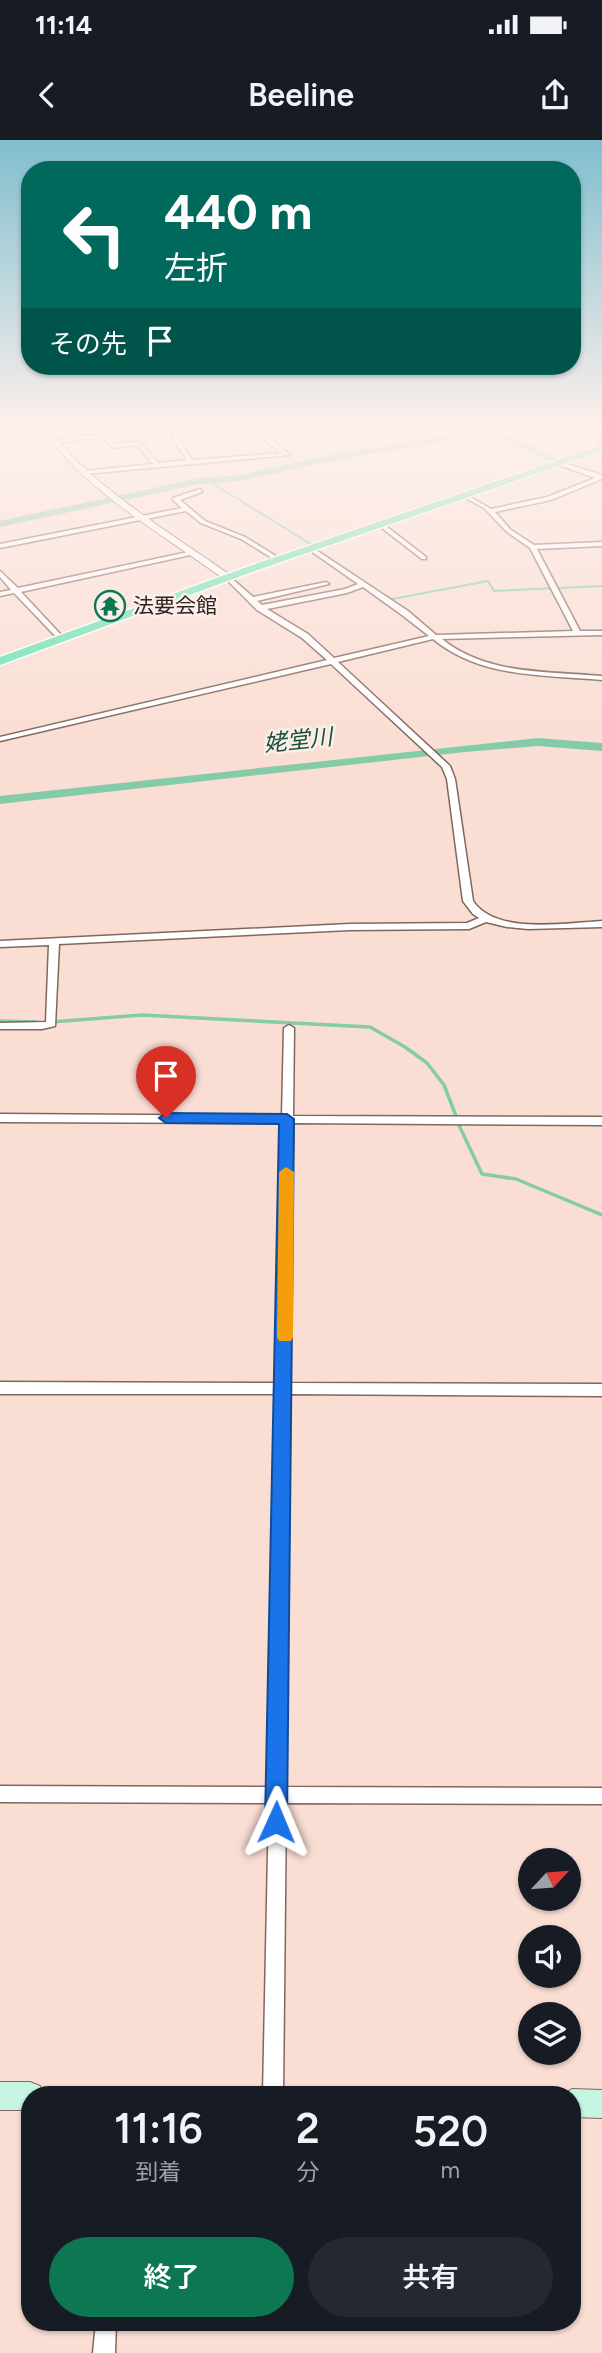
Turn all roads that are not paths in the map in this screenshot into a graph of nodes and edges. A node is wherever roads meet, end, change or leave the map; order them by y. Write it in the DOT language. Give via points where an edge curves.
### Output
graph roads {
  1 [pos="73,531"];
  2 [pos="163,531"];
  3 [pos="226,531"];
  4 [pos="359,531"];
  5 [pos="389,531"];
  6 [pos="509,531"];
  7 [pos="602,544"];
  8 [pos="0,546"];
  9 [pos="533,547"];
  10 [pos="310,548"];
  11 [pos="193,553"];
  12 [pos="424,558"];
  13 [pos="277,559"];
  14 [pos="0,573"];
  15 [pos="227,577"];
  16 [pos="326,584"];
  17 [pos="363,585"];
  18 [pos="16,590"];
  19 [pos="0,594"];
  20 [pos="251,600"];
  21 [pos="260,608"];
  22 [pos="602,633"];
  23 [pos="578,634"];
  24 [pos="433,637"];
  25 [pos="60,639"];
  26 [pos="0,661"];
  27 [pos="330,661"];
  28 [pos="602,678"];
  29 [pos="0,738"];
  30 [pos="484,919"];
  31 [pos="602,925"];
  32 [pos="54,942"];
  33 [pos="0,944"];
  34 [pos="0,1026"];
  35 [pos="289,1028"];
  36 [pos="0,1118"];
  37 [pos="287,1119"];
  38 [pos="602,1121"];
  39 [pos="0,1388"];
  40 [pos="285,1389"];
  41 [pos="602,1390"];
  42 [pos="0,1794"];
  43 [pos="277,1795"];
  44 [pos="602,1796"];
  45 [pos="273,2086"];
  46 [pos="0,2096"];
  47 [pos="21,2096"];
  48 [pos="581,2103"];
  49 [pos="602,2104"];
  50 [pos="105,2331"];
  51 [pos="104,2353"];
  1 -- 8 [label="street"];
  2 -- 11 [label="street"];
  3 -- 13 [label="street"];
  4 -- 10 [label="highway"];
  5 -- 12 [label="street"];
  6 -- 9 [label="street"];
  7 -- 9 [label="street"];
  9 -- 23 [label="street"];
  10 -- 13 [label="highway"];
  10 -- 17 [label="street"];
  11 -- 15 [label="street"];
  11 -- 18 [label="street"];
  13 -- 15 [label="highway"];
  14 -- 18 [label="street"];
  15 -- 20 [label="street"];
  15 -- 25 [label="highway"];
  16 -- 20 [label="street"];
  17 -- 21 [label="street"];
  17 -- 24 [label="street"];
  18 -- 19 [label="street"];
  18 -- 25 [label="street"];
  20 -- 21 [label="street"];
  21 -- 27 [label="street" via="305,636"];
  22 -- 23 [label="street"];
  23 -- 24 [label="street"];
  24 -- 27 [label="street"];
  24 -- 28 [label="street" via="497,668"];
  25 -- 26 [label="highway"];
  27 -- 29 [label="street"];
  27 -- 30 [label="street" via="450,773 468,901"];
  30 -- 31 [label="street" via="511,925"];
  30 -- 32 [label="street" via="469,926 350,926"];
  32 -- 33 [label="street"];
  32 -- 34 [label="street" via="51,1024"];
  35 -- 37 [label="street"];
  36 -- 37 [label="street"];
  37 -- 38 [label="street"];
  37 -- 40 [label="street"];
  39 -- 40 [label="street"];
  40 -- 41 [label="street"];
  40 -- 43 [label="street"];
  42 -- 43 [label="street"];
  43 -- 44 [label="street"];
  43 -- 45 [label="street"];
  46 -- 47 [label="main road"];
  48 -- 49 [label="main road"];
  50 -- 51 [label="street"];
}
